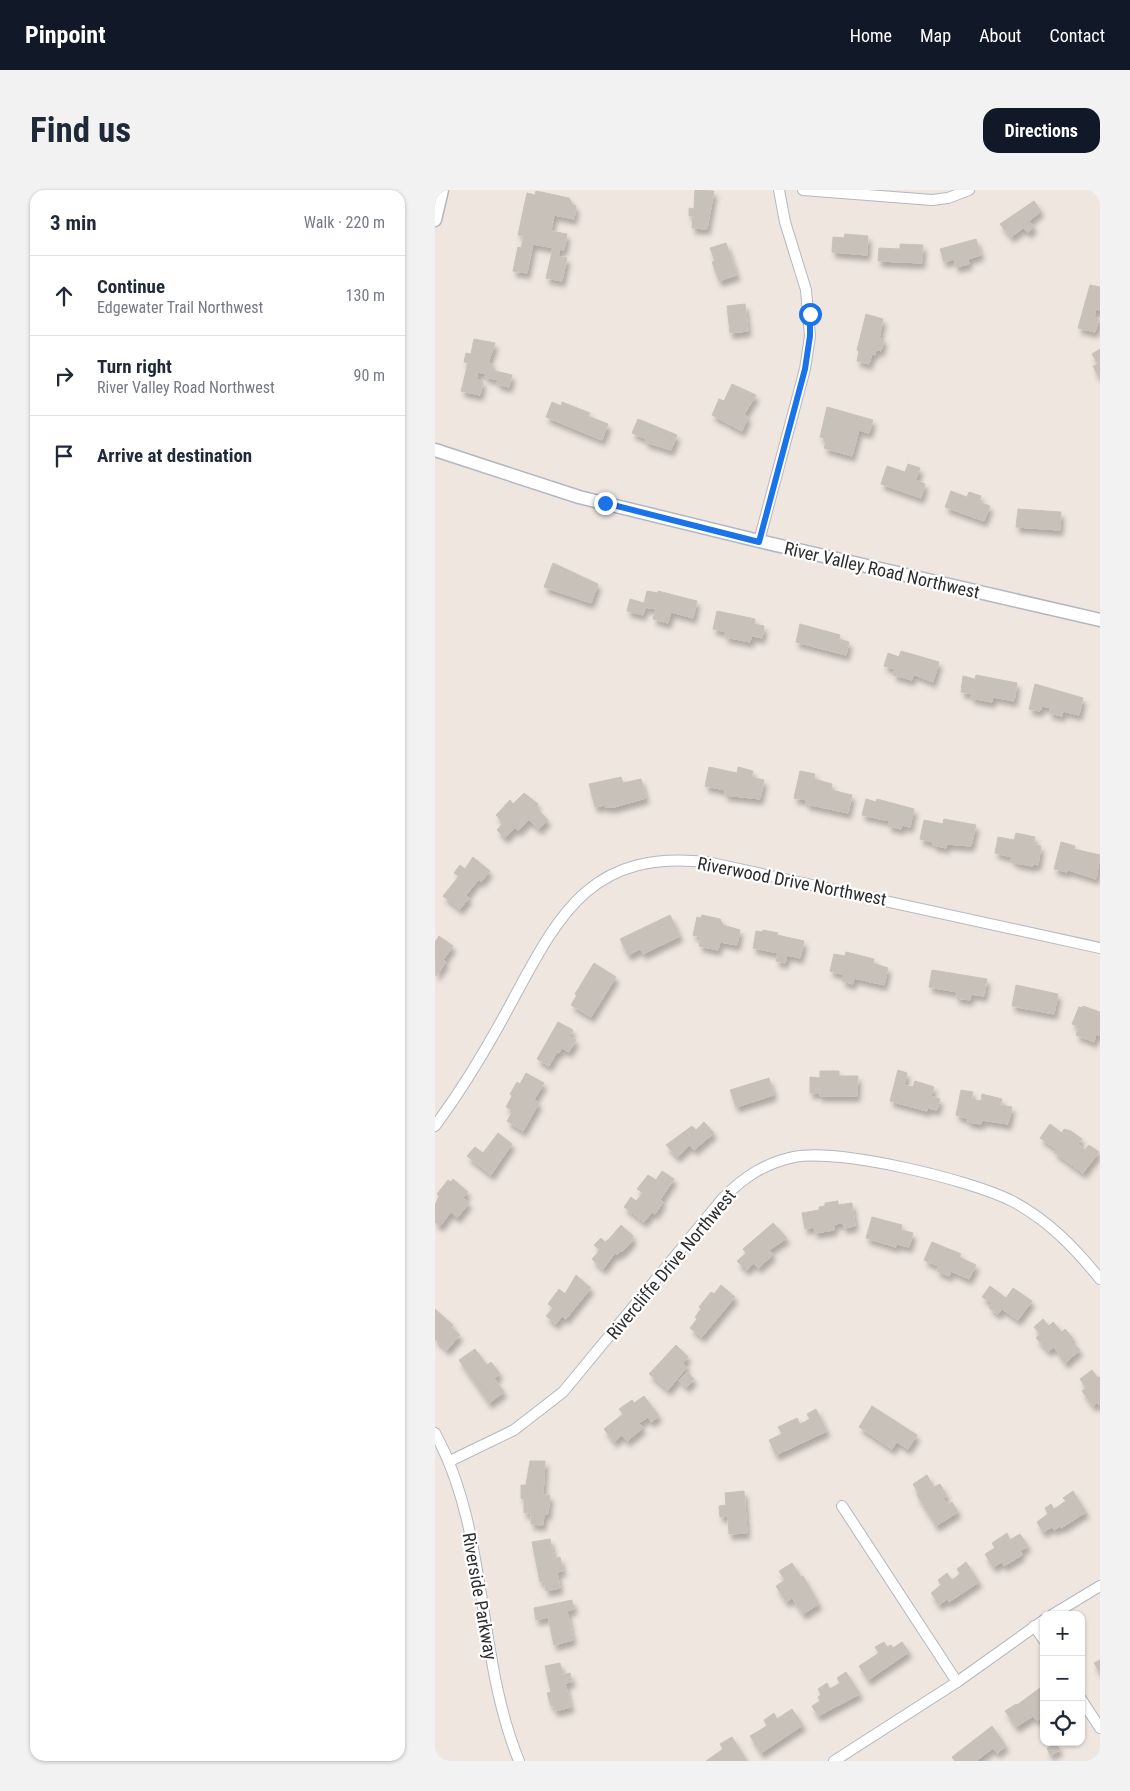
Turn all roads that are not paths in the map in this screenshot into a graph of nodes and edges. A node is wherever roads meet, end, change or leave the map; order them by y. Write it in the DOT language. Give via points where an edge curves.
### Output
graph roads {
  1 [pos="442,190"];
  2 [pos="779,190"];
  3 [pos="803,190"];
  4 [pos="969,190"];
  5 [pos="435,220"];
  6 [pos="435,450"];
  7 [pos="759,542"];
  8 [pos="1100,620"];
  9 [pos="1100,948"];
  10 [pos="435,1126"];
  11 [pos="1100,1279"];
  12 [pos="435,1433"];
  13 [pos="450,1461"];
  14 [pos="841,1506"];
  15 [pos="1100,1586"];
  16 [pos="1059,1611"];
  17 [pos="1040,1622"];
  18 [pos="1034,1626"];
  19 [pos="1040,1634"];
  20 [pos="957,1682"];
  21 [pos="1082,1701"];
  22 [pos="1100,1728"];
  23 [pos="519,1761"];
  24 [pos="834,1761"];
  1 -- 5 [label="street"];
  2 -- 7 [label="street" via="785,222 806,290 810,336 805,369"];
  3 -- 4 [label="street" via="932,200"];
  6 -- 7 [label="street, River Valley Road Northwest" via="579,497"];
  7 -- 8 [label="street, River Valley Road Northwest"];
  9 -- 10 [label="street, Riverwood Drive Northwest" via="707,862 684,859 633,866 591,888 565,910 488,1046"];
  11 -- 13 [label="street, Rivercliffe Drive Northwest" via="1065,1239 1044,1221 1013,1202 975,1186 865,1161 817,1155 776,1161 745,1178 723,1198 563,1392 515,1430"];
  12 -- 13 [label="street, Riverside Parkway"];
  13 -- 23 [label="street, Riverside Parkway" via="463,1499 499,1700"];
  14 -- 20 [label="street"];
  15 -- 16 [label="street"];
  17 -- 18 [label="street"];
  18 -- 19 [label="street"];
  18 -- 20 [label="street"];
  20 -- 24 [label="street"];
  21 -- 22 [label="street"];
}
